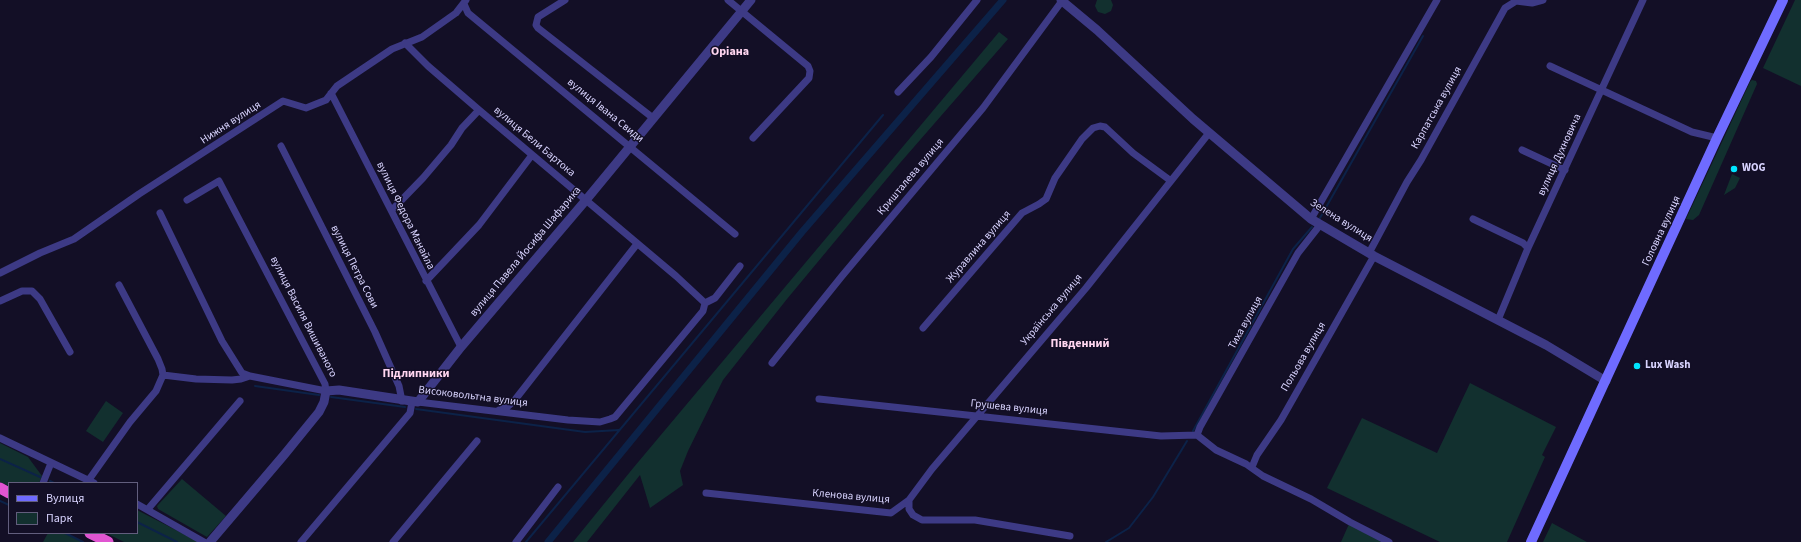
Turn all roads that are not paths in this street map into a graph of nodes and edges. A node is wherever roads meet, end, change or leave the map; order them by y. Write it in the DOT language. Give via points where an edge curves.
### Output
graph roads {
  1 [pos="565,0"];
  2 [pos="728,0"];
  3 [pos="751,0"];
  4 [pos="977,0"];
  5 [pos="1062,0"];
  6 [pos="1437,0"];
  7 [pos="1543,0"];
  8 [pos="1643,0"];
  9 [pos="1783,0"];
  10 [pos="465,2"];
  11 [pos="741,11"];
  12 [pos="405,43"];
  13 [pos="1550,66"];
  14 [pos="1602,90"];
  15 [pos="898,92"];
  16 [pos="331,93"];
  17 [pos="479,110"];
  18 [pos="653,118"];
  19 [pos="1210,133"];
  20 [pos="753,138"];
  21 [pos="1718,138"];
  22 [pos="282,146"];
  23 [pos="629,146"];
  24 [pos="1522,150"];
  25 [pos="532,155"];
  26 [pos="1565,170"];
  27 [pos="1172,181"];
  28 [pos="187,200"];
  29 [pos="586,200"];
  30 [pos="392,210"];
  31 [pos="160,213"];
  32 [pos="1311,219"];
  33 [pos="1472,219"];
  34 [pos="1320,225"];
  35 [pos="735,234"];
  36 [pos="637,244"];
  37 [pos="1528,248"];
  38 [pos="1372,254"];
  39 [pos="740,266"];
  40 [pos="0,272"];
  41 [pos="426,281"];
  42 [pos="119,285"];
  43 [pos="0,301"];
  44 [pos="704,303"];
  45 [pos="1498,320"];
  46 [pos="923,328"];
  47 [pos="461,347"];
  48 [pos="70,352"];
  49 [pos="772,363"];
  50 [pos="163,375"];
  51 [pos="250,376"];
  52 [pos="1606,381"];
  53 [pos="326,392"];
  54 [pos="819,399"];
  55 [pos="240,400"];
  56 [pos="402,400"];
  57 [pos="415,402"];
  58 [pos="496,411"];
  59 [pos="978,415"];
  60 [pos="1197,435"];
  61 [pos="0,438"];
  62 [pos="477,441"];
  63 [pos="51,463"];
  64 [pos="1252,467"];
  65 [pos="43,482"];
  66 [pos="91,482"];
  67 [pos="558,487"];
  68 [pos="706,493"];
  69 [pos="909,500"];
  70 [pos="138,504"];
  71 [pos="148,508"];
  72 [pos="92,534"];
  73 [pos="1070,536"];
  74 [pos="108,542"];
  75 [pos="204,542"];
  76 [pos="210,542"];
  77 [pos="301,542"];
  78 [pos="393,542"];
  79 [pos="516,542"];
  80 [pos="1389,542"];
  81 [pos="1531,542"];
  1 -- 18 [label="street" via="538,17 538,28"];
  2 -- 11 [label="street"];
  3 -- 11 [label="street, вулиця Павела Йосифа Шафарика"];
  4 -- 15 [label="street" via="931,57"];
  5 -- 19 [label="street, Зелена вулиця"];
  5 -- 49 [label="street, Кришталева вулиця" via="983,108"];
  6 -- 32 [label="street"];
  7 -- 38 [label="street, Карпатська вулиця" via="1532,3 1516,1 1505,8 1407,182"];
  8 -- 14 [label="street, вулиця Духновича"];
  9 -- 21 [label="main road, Головна вулиця"];
  10 -- 12 [label="street, Нижня вулиця" via="456,13 422,37"];
  10 -- 23 [label="street, вулиця Івана Свиди" via="468,13"];
  11 -- 18 [label="street, вулиця Павела Йосифа Шафарика"];
  11 -- 20 [label="street" via="808,66 810,71 809,78"];
  12 -- 16 [label="street, Нижня вулиця" via="337,86"];
  12 -- 17 [label="street, вулиця Бели Бартока"];
  13 -- 14 [label="street"];
  14 -- 21 [label="street" via="1692,132"];
  14 -- 26 [label="street, вулиця Духновича"];
  16 -- 30 [label="street, вулиця Федора Манайла"];
  16 -- 40 [label="street, Нижня вулиця" via="326,100 306,108 283,101 74,239"];
  17 -- 25 [label="street, вулиця Бели Бартока"];
  17 -- 30 [label="street" via="462,128 451,146"];
  18 -- 23 [label="street, вулиця Павела Йосифа Шафарика"];
  19 -- 27 [label="street, Українська вулиця"];
  19 -- 32 [label="street, Зелена вулиця"];
  21 -- 52 [label="main road, Головна вулиця"];
  22 -- 56 [label="street, вулиця Петра Сови" via="375,332 401,390"];
  23 -- 29 [label="street, вулиця Павела Йосифа Шафарика"];
  23 -- 35 [label="street, вулиця Івана Свиди"];
  24 -- 26 [label="street"];
  25 -- 29 [label="street, вулиця Бели Бартока"];
  25 -- 41 [label="street" via="479,225"];
  26 -- 37 [label="street, вулиця Духновича"];
  27 -- 46 [label="street, Журавлина вулиця" via="1133,153 1104,127 1093,128 1078,144 1055,178 1046,199 1022,213"];
  27 -- 59 [label="street, Українська вулиця" via="1086,288"];
  28 -- 53 [label="street, вулиця Василя Вишиваного" via="219,181 325,384"];
  29 -- 36 [label="street, вулиця Бели Бартока"];
  29 -- 47 [label="street, вулиця Павела Йосифа Шафарика"];
  30 -- 41 [label="street, вулиця Федора Манайла"];
  31 -- 51 [label="street" via="222,341 242,373"];
  32 -- 34 [label="street, Зелена вулиця"];
  33 -- 37 [label="street" via="1523,243"];
  34 -- 38 [label="street, Зелена вулиця"];
  34 -- 60 [label="street, Тиха вулиця" via="1298,254"];
  36 -- 44 [label="street, вулиця Бели Бартока"];
  36 -- 58 [label="street" via="514,401"];
  37 -- 45 [label="street, вулиця Духновича"];
  38 -- 45 [label="street, Зелена вулиця"];
  38 -- 64 [label="street, Польова вулиця" via="1281,420 1257,455"];
  39 -- 44 [label="street" via="715,298"];
  41 -- 47 [label="street, вулиця Федора Манайла"];
  42 -- 50 [label="street" via="158,359"];
  43 -- 48 [label="street" via="22,291 32,291 40,299"];
  44 -- 58 [label="street, Високовольтна вулиця" via="703,311 615,417 600,422"];
  45 -- 52 [label="street, Зелена вулиця"];
  47 -- 57 [label="street, вулиця Павела Йосифа Шафарика"];
  50 -- 51 [label="street, Високовольтна вулиця" via="220,380"];
  50 -- 66 [label="street" via="156,391 130,422"];
  51 -- 53 [label="street, Високовольтна вулиця"];
  52 -- 81 [label="main road, Головна вулиця"];
  53 -- 56 [label="street, Високовольтна вулиця" via="340,390"];
  53 -- 76 [label="street, вулиця Василя Вишиваного" via="319,412"];
  54 -- 59 [label="street, Грушева вулиця"];
  55 -- 71 [label="street"];
  56 -- 57 [label="street, Високовольтна вулиця"];
  57 -- 58 [label="street, Високовольтна вулиця"];
  57 -- 77 [label="street, вулиця Павела Йосифа Шафарика" via="410,412"];
  59 -- 60 [label="street, Грушева вулиця" via="1161,436"];
  59 -- 69 [label="street, Українська вулиця"];
  60 -- 64 [label="street" via="1216,450"];
  61 -- 63 [label="street"];
  62 -- 78 [label="street"];
  63 -- 65 [label="street"];
  63 -- 66 [label="street"];
  64 -- 80 [label="street" via="1263,476"];
  67 -- 79 [label="street"];
  68 -- 69 [label="street, Кленова вулиця" via="891,513"];
  69 -- 73 [label="street" via="909,509 922,520 974,520"];
  70 -- 71 [label="street"];
  71 -- 75 [label="street"];
  72 -- 74 [label="highway"];
}
